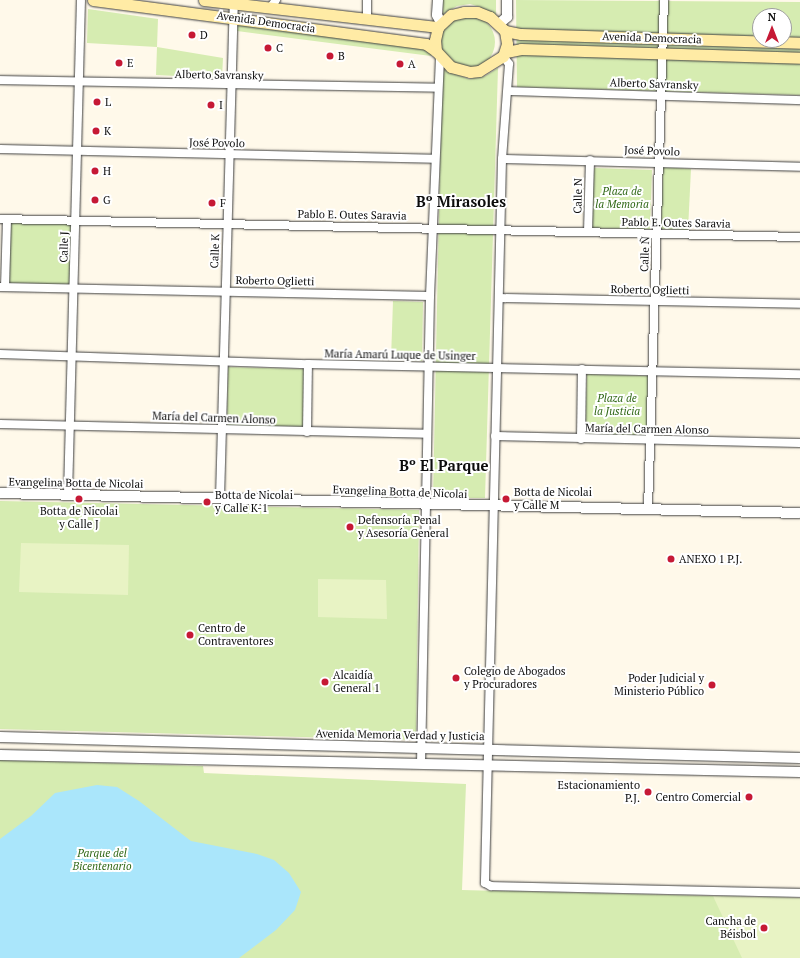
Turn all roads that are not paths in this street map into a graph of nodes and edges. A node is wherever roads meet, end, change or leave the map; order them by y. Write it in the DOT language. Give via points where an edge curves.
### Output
graph roads {
  1 [pos="81,0"];
  2 [pos="93,0"];
  3 [pos="204,0"];
  4 [pos="367,0"];
  5 [pos="438,0"];
  6 [pos="508,0"];
  7 [pos="664,0"];
  8 [pos="234,2"];
  9 [pos="273,4"];
  10 [pos="233,18"];
  11 [pos="367,20"];
  12 [pos="440,25"];
  13 [pos="502,28"];
  14 [pos="663,38"];
  15 [pos="800,43"];
  16 [pos="438,54"];
  17 [pos="505,54"];
  18 [pos="663,54"];
  19 [pos="800,58"];
  20 [pos="0,80"];
  21 [pos="78,83"];
  22 [pos="231,86"];
  23 [pos="437,88"];
  24 [pos="508,91"];
  25 [pos="661,96"];
  26 [pos="800,100"];
  27 [pos="0,149"];
  28 [pos="77,151"];
  29 [pos="229,155"];
  30 [pos="434,159"];
  31 [pos="502,159"];
  32 [pos="590,160"];
  33 [pos="659,162"];
  34 [pos="800,167"];
  35 [pos="4,219"];
  36 [pos="76,219"];
  37 [pos="227,223"];
  38 [pos="433,228"];
  39 [pos="500,230"];
  40 [pos="588,232"];
  41 [pos="657,234"];
  42 [pos="800,237"];
  43 [pos="3,287"];
  44 [pos="74,288"];
  45 [pos="225,291"];
  46 [pos="430,296"];
  47 [pos="499,298"];
  48 [pos="655,301"];
  49 [pos="800,304"];
  50 [pos="0,354"];
  51 [pos="72,356"];
  52 [pos="224,361"];
  53 [pos="308,364"];
  54 [pos="429,367"];
  55 [pos="497,367"];
  56 [pos="582,369"];
  57 [pos="652,370"];
  58 [pos="800,374"];
  59 [pos="0,424"];
  60 [pos="70,425"];
  61 [pos="221,430"];
  62 [pos="307,432"];
  63 [pos="427,434"];
  64 [pos="495,436"];
  65 [pos="581,439"];
  66 [pos="650,440"];
  67 [pos="800,443"];
  68 [pos="0,493"];
  69 [pos="68,495"];
  70 [pos="220,498"];
  71 [pos="426,505"];
  72 [pos="493,507"];
  73 [pos="648,509"];
  74 [pos="800,513"];
  75 [pos="0,737"];
  76 [pos="421,747"];
  77 [pos="489,749"];
  78 [pos="0,755"];
  79 [pos="800,758"];
  80 [pos="421,764"];
  81 [pos="489,765"];
  82 [pos="800,772"];
  83 [pos="800,894"];
  1 -- 21 [label="street, Calle J"];
  2 -- 10 [label="main road, Avenida Democracia"];
  3 -- 8 [label="main road, Avenida Democracia"];
  4 -- 11 [label="street"];
  5 -- 12 [label="street" via="437,14"];
  6 -- 13 [label="street" via="507,18"];
  7 -- 14 [label="street, Calle Ñ"];
  8 -- 9 [label="main road, Avenida Democracia"];
  8 -- 10 [label="street, Calle K"];
  9 -- 11 [label="main road, Avenida Democracia"];
  10 -- 16 [label="main road, Avenida Democracia" via="426,44"];
  10 -- 22 [label="street, Calle K"];
  11 -- 12 [label="main road, Avenida Democracia"];
  12 -- 13 [label="main road" via="451,15 464,12 490,17"];
  12 -- 16 [label="main road" via="435,40"];
  13 -- 14 [label="main road, Avenida Democracia" via="521,34"];
  13 -- 17 [label="main road"];
  14 -- 15 [label="main road, Avenida Democracia"];
  14 -- 18 [label="street, Calle Ñ"];
  16 -- 17 [label="main road" via="451,67 470,72 487,68"];
  16 -- 23 [label="street"];
  17 -- 18 [label="main road, Avenida Democracia" via="521,50"];
  17 -- 24 [label="street" via="509,64"];
  18 -- 19 [label="main road, Avenida Democracia"];
  18 -- 25 [label="street, Calle Ñ"];
  20 -- 21 [label="street, Alberto Savransky"];
  21 -- 22 [label="street, Alberto Savransky"];
  21 -- 28 [label="street, Calle J"];
  22 -- 23 [label="street, Alberto Savransky"];
  22 -- 29 [label="street, Calle K"];
  23 -- 30 [label="street"];
  24 -- 25 [label="street, Alberto Savransky"];
  24 -- 31 [label="street"];
  25 -- 26 [label="street, Alberto Savransky"];
  25 -- 33 [label="street, Calle Ñ"];
  27 -- 28 [label="street, José Povolo"];
  28 -- 29 [label="street, José Povolo"];
  28 -- 36 [label="street, Calle J"];
  29 -- 30 [label="street, José Povolo"];
  29 -- 37 [label="street, Calle K"];
  30 -- 38 [label="street"];
  31 -- 32 [label="street, José Povolo"];
  31 -- 39 [label="street"];
  32 -- 33 [label="street, José Povolo"];
  32 -- 40 [label="street, Calle N"];
  33 -- 34 [label="street, José Povolo"];
  33 -- 41 [label="street, Calle Ñ"];
  35 -- 36 [label="street, Pablo E. Outes Saravia"];
  35 -- 43 [label="street"];
  36 -- 37 [label="street, Pablo E. Outes Saravia"];
  36 -- 44 [label="street, Calle J"];
  37 -- 38 [label="street, Pablo E. Outes Saravia"];
  37 -- 45 [label="street, Calle K"];
  38 -- 39 [label="street, Pablo E. Outes Saravia"];
  38 -- 46 [label="street"];
  39 -- 40 [label="street, Pablo E. Outes Saravia"];
  39 -- 47 [label="street"];
  40 -- 41 [label="street, Pablo E. Outes Saravia"];
  41 -- 42 [label="street, Pablo E. Outes Saravia"];
  41 -- 48 [label="street, Calle Ñ"];
  43 -- 44 [label="street, Roberto Oglietti"];
  44 -- 45 [label="street, Roberto Oglietti"];
  44 -- 51 [label="street, Calle J"];
  45 -- 46 [label="street, Roberto Oglietti"];
  45 -- 52 [label="street, Calle K"];
  46 -- 54 [label="street"];
  47 -- 48 [label="street, Roberto Oglietti"];
  47 -- 55 [label="street"];
  48 -- 49 [label="street, Roberto Oglietti"];
  48 -- 57 [label="street, Calle Ñ"];
  50 -- 51 [label="street, María Amarú Luque de Usinger"];
  51 -- 52 [label="street, María Amarú Luque de Usinger"];
  51 -- 60 [label="street, Calle J"];
  52 -- 53 [label="street, María Amarú Luque de Usinger"];
  52 -- 61 [label="street, Calle K"];
  53 -- 54 [label="street, María Amarú Luque de Usinger"];
  53 -- 62 [label="street"];
  54 -- 55 [label="street, María Amarú Luque de Usinger"];
  54 -- 63 [label="street"];
  55 -- 56 [label="street, María Amarú Luque de Usinger"];
  55 -- 64 [label="street"];
  56 -- 57 [label="street, María Amarú Luque de Usinger"];
  56 -- 65 [label="street"];
  57 -- 58 [label="street, María Amarú Luque de Usinger"];
  57 -- 66 [label="street, Calle Ñ"];
  59 -- 60 [label="street, María del Carmen Alonso"];
  60 -- 61 [label="street, María del Carmen Alonso"];
  60 -- 69 [label="street, Calle J"];
  61 -- 62 [label="street, María del Carmen Alonso"];
  61 -- 70 [label="street, Calle K"];
  62 -- 63 [label="street, María del Carmen Alonso"];
  63 -- 71 [label="street"];
  64 -- 65 [label="street, María del Carmen Alonso"];
  64 -- 72 [label="street"];
  65 -- 66 [label="street, María del Carmen Alonso"];
  66 -- 67 [label="street, María del Carmen Alonso"];
  66 -- 73 [label="street, Calle Ñ"];
  68 -- 69 [label="street, Evangelina Botta de Nicolai"];
  69 -- 70 [label="street, Evangelina Botta de Nicolai"];
  70 -- 71 [label="street, Evangelina Botta de Nicolai"];
  71 -- 72 [label="street, Evangelina Botta de Nicolai"];
  71 -- 76 [label="street"];
  72 -- 73 [label="street, Evangelina Botta de Nicolai"];
  72 -- 77 [label="street"];
  73 -- 74 [label="street, Evangelina Botta de Nicolai"];
  75 -- 76 [label="street, Avenida Memoria Verdad y Justicia"];
  76 -- 77 [label="street, Avenida Memoria Verdad y Justicia"];
  76 -- 80 [label="street"];
  77 -- 79 [label="street, Avenida Memoria Verdad y Justicia"];
  77 -- 81 [label="street"];
  78 -- 80 [label="street"];
  80 -- 81 [label="street"];
  81 -- 82 [label="street"];
  81 -- 83 [label="street" via="485,883 491,886"];
}
